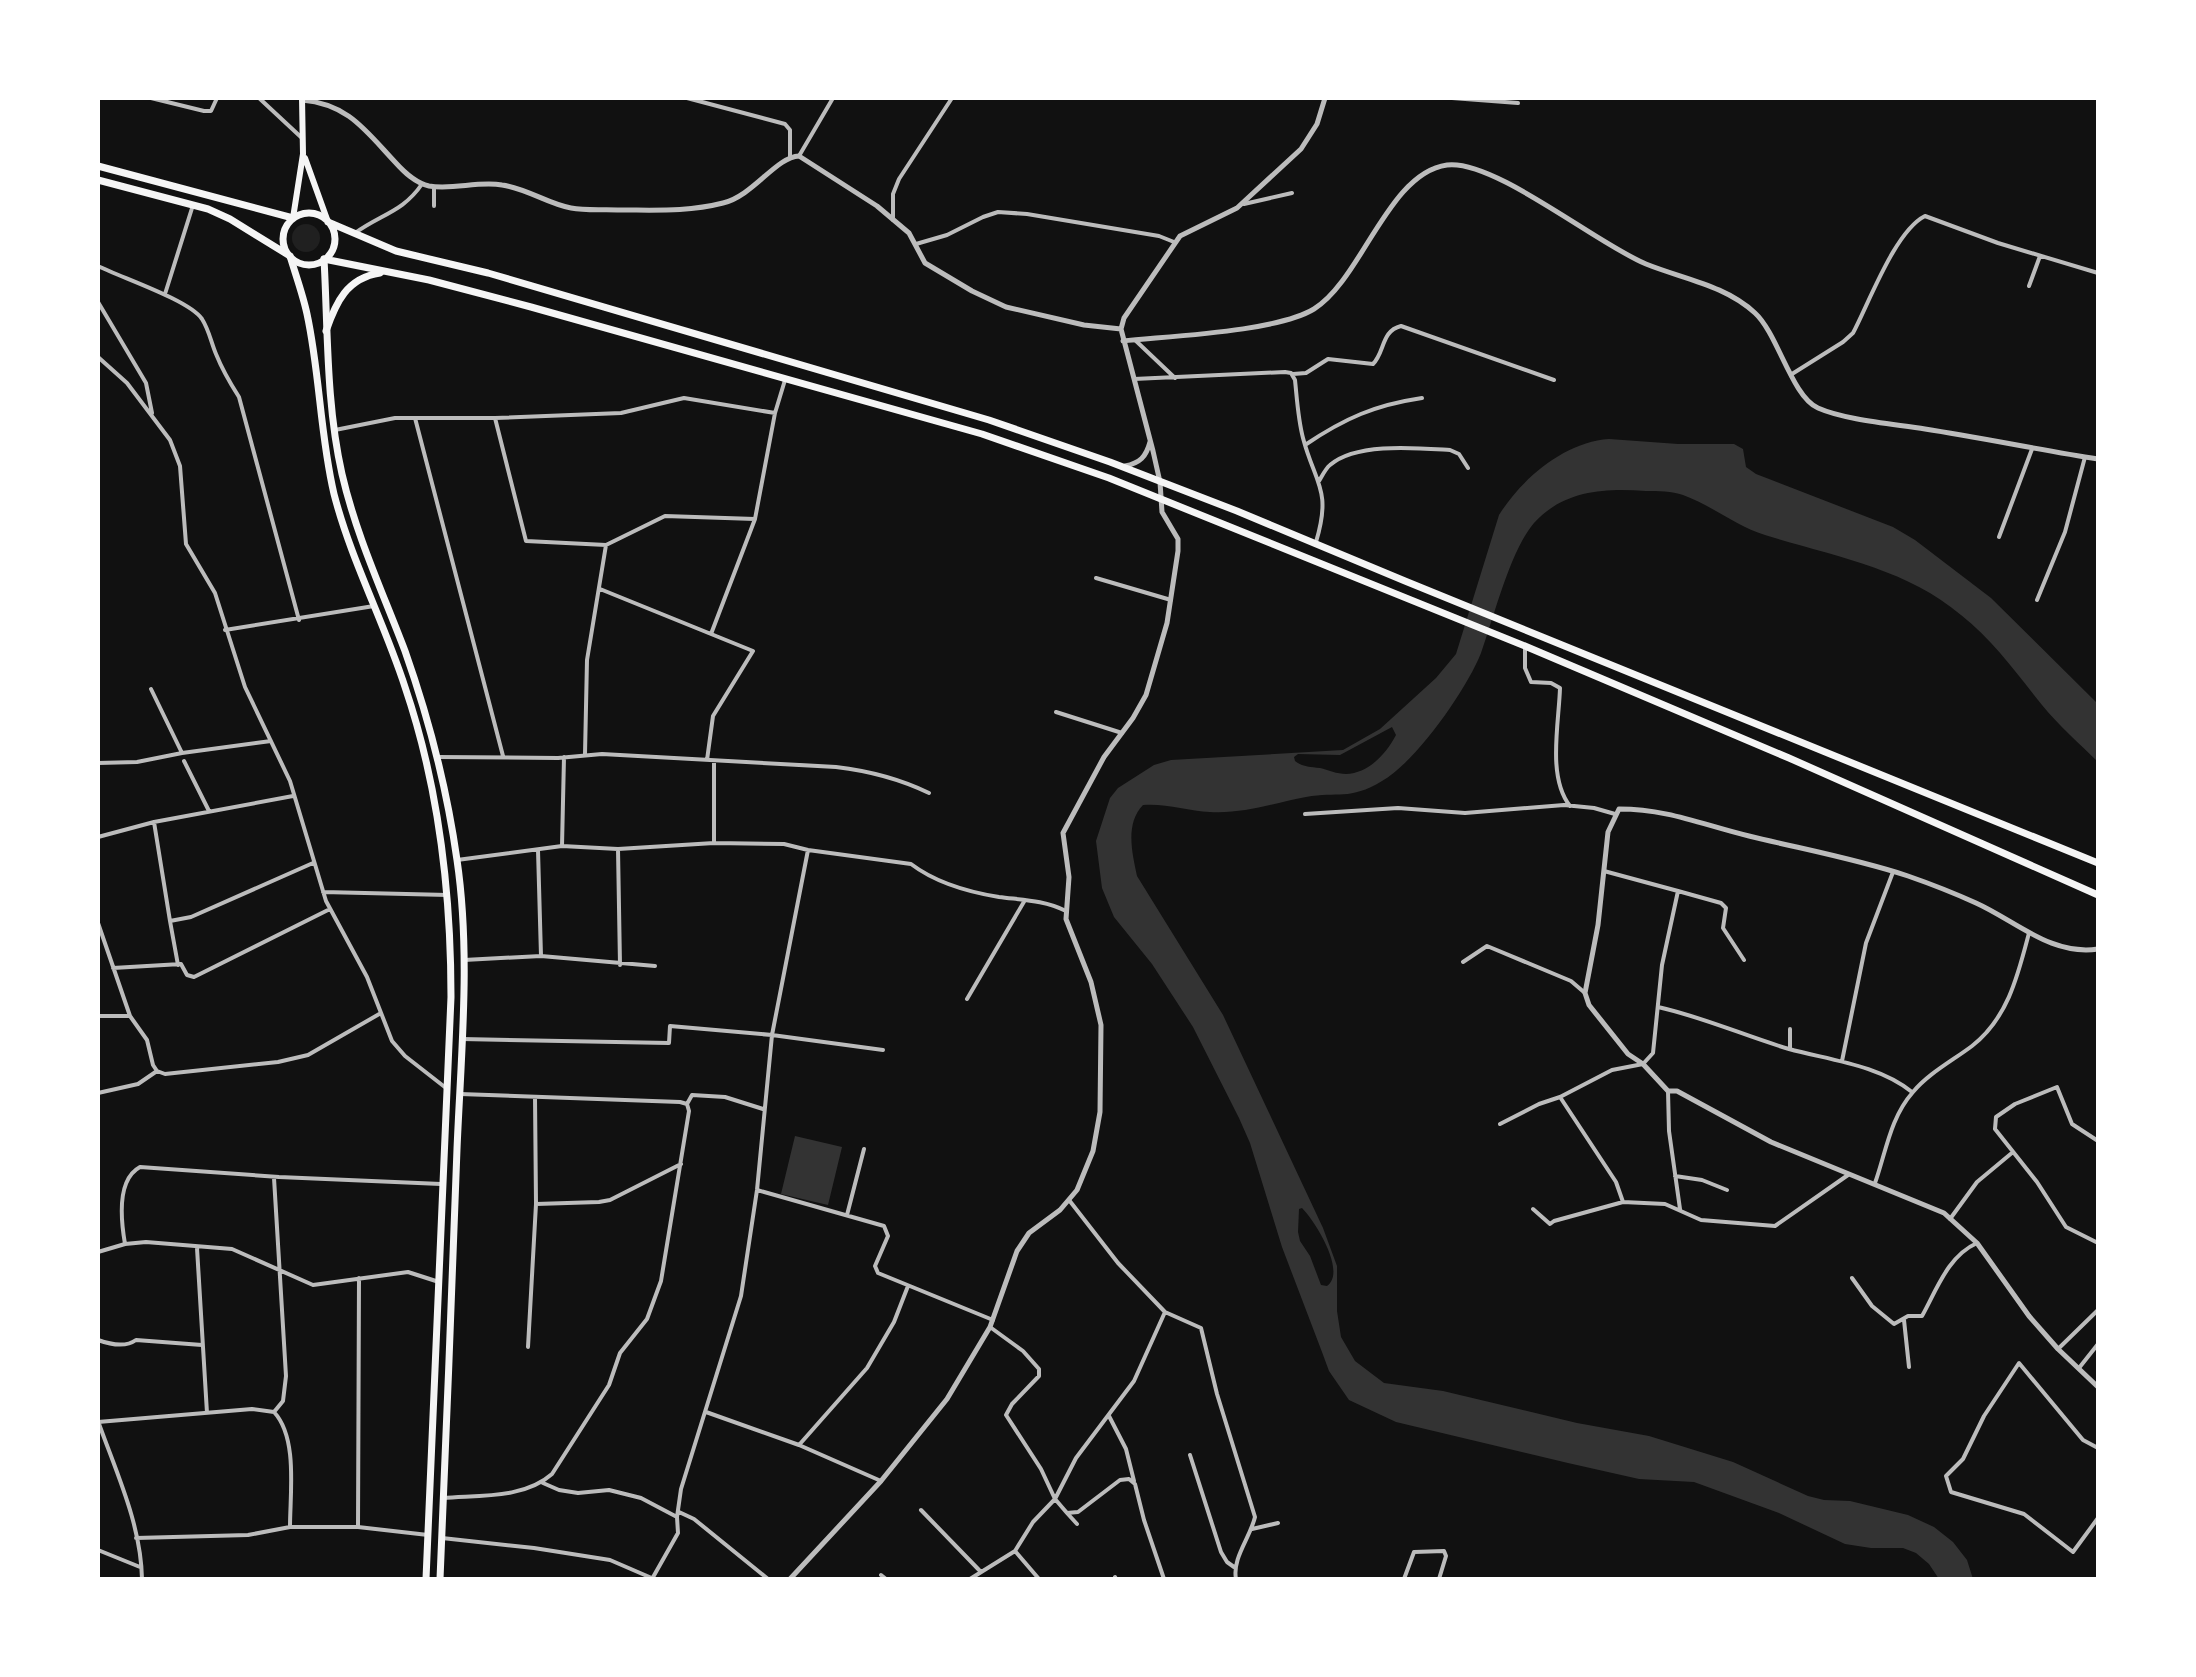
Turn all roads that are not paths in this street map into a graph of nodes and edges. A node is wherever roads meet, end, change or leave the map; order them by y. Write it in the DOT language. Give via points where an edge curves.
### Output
graph roads {
  1 [pos="151,98"];
  2 [pos="217,98"];
  3 [pos="259,98"];
  4 [pos="687,98"];
  5 [pos="833,98"];
  6 [pos="952,98"];
  7 [pos="1325,98"];
  8 [pos="1452,98"];
  9 [pos="302,99"];
  10 [pos="1518,103"];
  11 [pos="303,139"];
  12 [pos="303,154"];
  13 [pos="799,156"];
  14 [pos="790,157"];
  15 [pos="98,166"];
  16 [pos="98,180"];
  17 [pos="422,184"];
  18 [pos="434,187"];
  19 [pos="1292,193"];
  20 [pos="193,204"];
  21 [pos="1243,204"];
  22 [pos="434,206"];
  23 [pos="293,218"];
  24 [pos="893,220"];
  25 [pos="328,222"];
  26 [pos="355,233"];
  27 [pos="1174,242"];
  28 [pos="916,244"];
  29 [pos="290,256"];
  30 [pos="2040,256"];
  31 [pos="324,259"];
  32 [pos="98,266"];
  33 [pos="390,272"];
  34 [pos="2098,273"];
  35 [pos="2029,286"];
  36 [pos="165,294"];
  37 [pos="98,302"];
  38 [pos="1121,329"];
  39 [pos="326,331"];
  40 [pos="1135,340"];
  41 [pos="1123,341"];
  42 [pos="98,357"];
  43 [pos="1291,373"];
  44 [pos="1792,374"];
  45 [pos="1175,378"];
  46 [pos="1134,379"];
  47 [pos="785,380"];
  48 [pos="1554,380"];
  49 [pos="1422,398"];
  50 [pos="775,413"];
  51 [pos="153,415"];
  52 [pos="415,418"];
  53 [pos="495,418"];
  54 [pos="335,430"];
  55 [pos="1150,441"];
  56 [pos="1305,445"];
  57 [pos="2032,449"];
  58 [pos="2085,457"];
  59 [pos="2098,459"];
  60 [pos="1120,467"];
  61 [pos="1468,468"];
  62 [pos="1319,481"];
  63 [pos="1160,482"];
  64 [pos="1160,498"];
  65 [pos="354,516"];
  66 [pos="342,519"];
  67 [pos="755,519"];
  68 [pos="1999,537"];
  69 [pos="1316,542"];
  70 [pos="606,545"];
  71 [pos="1096,578"];
  72 [pos="598,589"];
  73 [pos="1171,600"];
  74 [pos="2037,600"];
  75 [pos="374,606"];
  76 [pos="299,620"];
  77 [pos="225,630"];
  78 [pos="711,634"];
  79 [pos="1525,646"];
  80 [pos="151,689"];
  81 [pos="1056,712"];
  82 [pos="1122,733"];
  83 [pos="271,741"];
  84 [pos="182,753"];
  85 [pos="585,754"];
  86 [pos="503,756"];
  87 [pos="438,757"];
  88 [pos="564,757"];
  89 [pos="707,760"];
  90 [pos="184,761"];
  91 [pos="714,761"];
  92 [pos="98,763"];
  93 [pos="929,793"];
  94 [pos="293,796"];
  95 [pos="1570,806"];
  96 [pos="209,811"];
  97 [pos="1305,814"];
  98 [pos="1615,814"];
  99 [pos="154,822"];
  100 [pos="98,837"];
  101 [pos="714,843"];
  102 [pos="562,846"];
  103 [pos="538,849"];
  104 [pos="618,849"];
  105 [pos="808,850"];
  106 [pos="457,860"];
  107 [pos="313,863"];
  108 [pos="2098,863"];
  109 [pos="1604,871"];
  110 [pos="1893,872"];
  111 [pos="1678,891"];
  112 [pos="323,892"];
  113 [pos="448,895"];
  114 [pos="2098,895"];
  115 [pos="1025,900"];
  116 [pos="330,909"];
  117 [pos="1066,911"];
  118 [pos="170,921"];
  119 [pos="98,923"];
  120 [pos="2029,933"];
  121 [pos="2098,949"];
  122 [pos="541,956"];
  123 [pos="464,960"];
  124 [pos="1744,960"];
  125 [pos="1463,962"];
  126 [pos="178,965"];
  127 [pos="620,965"];
  128 [pos="655,966"];
  129 [pos="113,968"];
  130 [pos="1585,993"];
  131 [pos="967,999"];
  132 [pos="1657,1007"];
  133 [pos="381,1013"];
  134 [pos="98,1016"];
  135 [pos="130,1016"];
  136 [pos="1790,1029"];
  137 [pos="772,1035"];
  138 [pos="462,1039"];
  139 [pos="1790,1049"];
  140 [pos="883,1050"];
  141 [pos="1842,1061"];
  142 [pos="1643,1064"];
  143 [pos="157,1071"];
  144 [pos="448,1089"];
  145 [pos="1668,1091"];
  146 [pos="1912,1092"];
  147 [pos="98,1093"];
  148 [pos="460,1094"];
  149 [pos="535,1097"];
  150 [pos="1560,1097"];
  151 [pos="687,1104"];
  152 [pos="763,1109"];
  153 [pos="1500,1124"];
  154 [pos="2098,1141"];
  155 [pos="864,1149"];
  156 [pos="2013,1152"];
  157 [pos="682,1163"];
  158 [pos="1850,1173"];
  159 [pos="1675,1176"];
  160 [pos="274,1177"];
  161 [pos="1875,1183"];
  162 [pos="444,1185"];
  163 [pos="757,1190"];
  164 [pos="1727,1190"];
  165 [pos="1069,1200"];
  166 [pos="1623,1202"];
  167 [pos="536,1204"];
  168 [pos="1533,1209"];
  169 [pos="1680,1209"];
  170 [pos="847,1215"];
  171 [pos="1950,1219"];
  172 [pos="1977,1243"];
  173 [pos="2098,1243"];
  174 [pos="125,1244"];
  175 [pos="197,1248"];
  176 [pos="98,1252"];
  177 [pos="281,1269"];
  178 [pos="359,1278"];
  179 [pos="1852,1278"];
  180 [pos="439,1282"];
  181 [pos="908,1286"];
  182 [pos="2098,1310"];
  183 [pos="1165,1312"];
  184 [pos="1904,1320"];
  185 [pos="992,1324"];
  186 [pos="98,1340"];
  187 [pos="2098,1344"];
  188 [pos="202,1345"];
  189 [pos="528,1347"];
  190 [pos="2058,1349"];
  191 [pos="1909,1367"];
  192 [pos="2079,1368"];
  193 [pos="2098,1387"];
  194 [pos="274,1412"];
  195 [pos="706,1412"];
  196 [pos="207,1413"];
  197 [pos="1109,1416"];
  198 [pos="98,1422"];
  199 [pos="100,1434"];
  200 [pos="799,1445"];
  201 [pos="2098,1448"];
  202 [pos="1190,1455"];
  203 [pos="881,1481"];
  204 [pos="542,1483"];
  205 [pos="1135,1484"];
  206 [pos="443,1498"];
  207 [pos="1097,1498"];
  208 [pos="1055,1499"];
  209 [pos="1102,1503"];
  210 [pos="921,1510"];
  211 [pos="1067,1513"];
  212 [pos="678,1514"];
  213 [pos="2098,1518"];
  214 [pos="1278,1523"];
  215 [pos="1077,1524"];
  216 [pos="290,1527"];
  217 [pos="358,1527"];
  218 [pos="1252,1529"];
  219 [pos="428,1535"];
  220 [pos="136,1538"];
  221 [pos="442,1538"];
  222 [pos="98,1550"];
  223 [pos="1015,1551"];
  224 [pos="1234,1567"];
  225 [pos="142,1568"];
  226 [pos="981,1572"];
  227 [pos="142,1579"];
  228 [pos="426,1579"];
  229 [pos="440,1579"];
  230 [pos="653,1579"];
  231 [pos="768,1579"];
  232 [pos="790,1579"];
  233 [pos="970,1579"];
  234 [pos="1039,1579"];
  235 [pos="1164,1579"];
  236 [pos="1236,1579"];
  237 [pos="1404,1579"];
  238 [pos="1439,1579"];
  1 -- 2 [label="street" via="204,111 211,111"];
  3 -- 11 [label="street"];
  4 -- 14 [label="street" via="785,124 790,130"];
  5 -- 13 [label="street"];
  6 -- 24 [label="street" via="899,179"];
  7 -- 21 [label="street" via="1306,142"];
  8 -- 10 [label="street"];
  9 -- 11 [label="main road"];
  9 -- 17 [label="street" via="343,110"];
  11 -- 12 [label="main road"];
  12 -- 23 [label="main road"];
  12 -- 25 [label="main road"];
  13 -- 14 [label="street"];
  13 -- 24 [label="street"];
  14 -- 18 [label="street" via="739,198 668,212 572,208 498,184"];
  15 -- 23 [label="main road"];
  16 -- 20 [label="main road"];
  17 -- 18 [label="street"];
  17 -- 26 [label="street" via="412,199"];
  18 -- 22 [label="street"];
  19 -- 21 [label="street"];
  20 -- 29 [label="main road" via="230,219"];
  20 -- 36 [label="street"];
  21 -- 27 [label="street"];
  23 -- 25 [label="main road" via="308,213"];
  23 -- 29 [label="main road" via="283,241"];
  24 -- 28 [label="street"];
  25 -- 26 [label="main road"];
  25 -- 31 [label="main road" via="333,246"];
  26 -- 60 [label="main road" via="424,259 488,273 989,420"];
  27 -- 28 [label="street" via="998,212"];
  27 -- 38 [label="street"];
  28 -- 38 [label="street" via="931,267 997,304"];
  29 -- 31 [label="main road" via="303,264"];
  29 -- 66 [label="main road" via="307,316 330,475"];
  30 -- 34 [label="street"];
  30 -- 35 [label="street"];
  30 -- 44 [label="street" via="1922,217 1899,243 1853,333"];
  31 -- 33 [label="main road"];
  31 -- 39 [label="main road"];
  32 -- 36 [label="street"];
  33 -- 39 [label="main road" via="351,285 333,309"];
  33 -- 47 [label="main road"];
  36 -- 76 [label="street" via="199,315 239,397"];
  37 -- 51 [label="street" via="146,383"];
  38 -- 41 [label="street"];
  39 -- 54 [label="main road"];
  40 -- 41 [label="street"];
  40 -- 44 [label="street" via="1262,324 1314,309 1337,289 1411,185 1438,168 1455,165 1487,174 1629,257 1732,296 1760,318"];
  40 -- 45 [label="street"];
  41 -- 46 [label="street"];
  42 -- 51 [label="street"];
  43 -- 45 [label="street"];
  43 -- 48 [label="street" via="1306,373 1328,359 1373,364 1386,335 1401,326"];
  43 -- 56 [label="street"];
  44 -- 57 [label="street" via="1811,404 1822,410"];
  45 -- 46 [label="street"];
  46 -- 55 [label="street"];
  47 -- 50 [label="street"];
  47 -- 64 [label="main road" via="982,434"];
  49 -- 56 [label="street" via="1360,413"];
  50 -- 53 [label="street" via="684,398 621,413"];
  50 -- 67 [label="street"];
  51 -- 77 [label="street" via="177,458 186,544 215,593"];
  52 -- 53 [label="street"];
  52 -- 54 [label="street"];
  52 -- 86 [label="street"];
  53 -- 70 [label="street" via="526,541"];
  54 -- 65 [label="main road"];
  55 -- 60 [label="street" via="1137,464"];
  55 -- 63 [label="street"];
  56 -- 62 [label="street"];
  57 -- 58 [label="street"];
  57 -- 68 [label="street"];
  58 -- 59 [label="street"];
  58 -- 74 [label="street" via="2065,532"];
  60 -- 63 [label="main road"];
  61 -- 62 [label="street" via="1450,450 1381,448 1330,465"];
  62 -- 69 [label="street" via="1323,517"];
  63 -- 64 [label="street"];
  63 -- 69 [label="main road"];
  64 -- 73 [label="street" via="1178,539"];
  64 -- 79 [label="main road"];
  65 -- 66 [label="main road"];
  65 -- 87 [label="main road"];
  66 -- 75 [label="main road"];
  67 -- 70 [label="street" via="665,516"];
  67 -- 78 [label="street"];
  69 -- 108 [label="main road"];
  70 -- 72 [label="street"];
  71 -- 73 [label="street"];
  72 -- 78 [label="street"];
  72 -- 85 [label="street" via="587,660"];
  73 -- 82 [label="street" via="1151,681"];
  75 -- 76 [label="street"];
  75 -- 113 [label="main road" via="420,738"];
  76 -- 77 [label="street"];
  77 -- 83 [label="street"];
  78 -- 89 [label="street" via="753,651 713,716"];
  79 -- 95 [label="street" via="1531,682 1560,688 1557,778"];
  79 -- 114 [label="main road"];
  80 -- 84 [label="street"];
  81 -- 82 [label="street"];
  82 -- 117 [label="street" via="1063,833 1069,877"];
  83 -- 84 [label="street"];
  83 -- 94 [label="street"];
  84 -- 92 [label="street"];
  85 -- 88 [label="street"];
  85 -- 89 [label="street"];
  86 -- 87 [label="street"];
  86 -- 88 [label="street"];
  87 -- 106 [label="main road"];
  88 -- 102 [label="street"];
  89 -- 91 [label="street"];
  90 -- 96 [label="street"];
  91 -- 93 [label="street" via="867,770"];
  91 -- 101 [label="street"];
  94 -- 96 [label="street"];
  94 -- 107 [label="street"];
  95 -- 97 [label="street"];
  95 -- 98 [label="street"];
  96 -- 99 [label="street"];
  98 -- 109 [label="street"];
  98 -- 110 [label="street" via="1619,809 1673,814"];
  99 -- 100 [label="street"];
  99 -- 118 [label="street"];
  101 -- 104 [label="street"];
  101 -- 105 [label="street" via="784,844"];
  102 -- 103 [label="street"];
  102 -- 104 [label="street"];
  103 -- 106 [label="street"];
  103 -- 122 [label="street"];
  104 -- 127 [label="street"];
  105 -- 115 [label="street" via="911,864 923,874 973,892"];
  105 -- 137 [label="street"];
  106 -- 123 [label="main road"];
  107 -- 112 [label="street"];
  107 -- 118 [label="street" via="191,917"];
  109 -- 111 [label="street"];
  109 -- 130 [label="street"];
  110 -- 120 [label="street" via="1976,903"];
  110 -- 141 [label="street" via="1866,943"];
  111 -- 124 [label="street" via="1726,908 1723,928"];
  111 -- 132 [label="street"];
  112 -- 113 [label="street"];
  112 -- 116 [label="street"];
  113 -- 144 [label="main road"];
  115 -- 117 [label="street" via="1048,902"];
  115 -- 131 [label="street"];
  116 -- 126 [label="street" via="194,977"];
  116 -- 133 [label="street"];
  117 -- 165 [label="street" via="1095,995 1102,1036 1099,1123 1087,1169"];
  118 -- 126 [label="street"];
  119 -- 129 [label="street"];
  120 -- 121 [label="street" via="2080,951"];
  120 -- 146 [label="street" via="2005,1008 1975,1044"];
  122 -- 123 [label="street"];
  122 -- 127 [label="street"];
  123 -- 138 [label="main road"];
  125 -- 130 [label="street" via="1487,946 1571,981"];
  126 -- 129 [label="street"];
  127 -- 128 [label="street"];
  129 -- 135 [label="street"];
  130 -- 142 [label="street" via="1621,1047"];
  132 -- 139 [label="street"];
  132 -- 142 [label="street" via="1653,1053"];
  133 -- 143 [label="street" via="308,1055 206,1070"];
  133 -- 144 [label="street" via="392,1041 405,1056"];
  134 -- 135 [label="street"];
  135 -- 143 [label="street" via="147,1040"];
  136 -- 139 [label="street"];
  137 -- 138 [label="street" via="670,1026 669,1043"];
  137 -- 140 [label="street"];
  137 -- 152 [label="street"];
  138 -- 148 [label="main road"];
  139 -- 141 [label="street"];
  141 -- 146 [label="street"];
  142 -- 145 [label="street"];
  142 -- 150 [label="street" via="1612,1070"];
  143 -- 147 [label="street" via="138,1084"];
  144 -- 162 [label="main road"];
  145 -- 158 [label="street" via="1771,1142"];
  145 -- 159 [label="street"];
  146 -- 161 [label="street" via="1892,1126"];
  148 -- 149 [label="street"];
  148 -- 206 [label="main road"];
  149 -- 151 [label="street"];
  149 -- 167 [label="street"];
  150 -- 153 [label="street"];
  150 -- 166 [label="street" via="1616,1182"];
  151 -- 152 [label="street" via="692,1095 725,1097"];
  151 -- 157 [label="street"];
  152 -- 163 [label="street"];
  154 -- 156 [label="street" via="2072,1124 2057,1087 1996,1117 1995,1129"];
  155 -- 170 [label="street"];
  156 -- 171 [label="street" via="1977,1182"];
  156 -- 173 [label="street" via="2066,1227"];
  157 -- 167 [label="street" via="610,1200"];
  157 -- 204 [label="street" via="661,1281 647,1319 620,1353 609,1385"];
  158 -- 161 [label="street"];
  158 -- 169 [label="street" via="1775,1226 1701,1220"];
  159 -- 164 [label="street"];
  159 -- 169 [label="street"];
  160 -- 162 [label="street"];
  160 -- 174 [label="street" via="140,1167 125,1183"];
  160 -- 177 [label="street"];
  161 -- 171 [label="street"];
  162 -- 180 [label="main road"];
  163 -- 170 [label="street"];
  163 -- 195 [label="street" via="741,1296"];
  165 -- 183 [label="street"];
  165 -- 185 [label="street" via="1022,1243"];
  166 -- 168 [label="street" via="1550,1224"];
  166 -- 169 [label="street"];
  167 -- 189 [label="street"];
  170 -- 181 [label="street" via="884,1226 888,1236 875,1266 878,1273"];
  171 -- 172 [label="street"];
  172 -- 184 [label="street" via="1954,1259 1922,1316"];
  172 -- 190 [label="street"];
  174 -- 175 [label="street"];
  174 -- 176 [label="street"];
  175 -- 177 [label="street" via="232,1249"];
  175 -- 188 [label="street"];
  177 -- 178 [label="street" via="313,1285"];
  177 -- 194 [label="street" via="286,1376 283,1401"];
  178 -- 180 [label="street" via="408,1272"];
  178 -- 217 [label="street"];
  179 -- 184 [label="street" via="1872,1306 1894,1324"];
  180 -- 219 [label="main road"];
  181 -- 185 [label="street"];
  181 -- 200 [label="street" via="867,1368"];
  182 -- 190 [label="street"];
  183 -- 197 [label="street" via="1134,1381"];
  183 -- 218 [label="street" via="1201,1328 1250,1497"];
  184 -- 191 [label="street"];
  185 -- 203 [label="street" via="938,1412"];
  185 -- 208 [label="street" via="1039,1369 1039,1376 1006,1415"];
  186 -- 188 [label="street" via="118,1345 136,1340"];
  187 -- 192 [label="street"];
  188 -- 196 [label="street"];
  190 -- 192 [label="street"];
  192 -- 193 [label="street"];
  194 -- 196 [label="street"];
  194 -- 216 [label="street" via="290,1447"];
  195 -- 200 [label="street"];
  195 -- 212 [label="street"];
  196 -- 198 [label="street"];
  197 -- 205 [label="street" via="1126,1449"];
  197 -- 208 [label="street" via="1076,1458"];
  198 -- 199 [label="street"];
  199 -- 220 [label="street" via="123,1486"];
  200 -- 203 [label="street"];
  201 -- 213 [label="street" via="2083,1440 2019,1363 1963,1459 1946,1476 1951,1492 2024,1514 2073,1552"];
  202 -- 224 [label="street" via="1221,1552"];
  203 -- 232 [label="street"];
  204 -- 206 [label="street" via="517,1491"];
  204 -- 212 [label="street" via="578,1493 609,1490"];
  205 -- 207 [label="street" via="1120,1480"];
  205 -- 235 [label="street"];
  206 -- 221 [label="main road"];
  207 -- 209 [label="street"];
  207 -- 211 [label="street" via="1078,1512"];
  208 -- 211 [label="street"];
  208 -- 223 [label="street"];
  210 -- 226 [label="street"];
  211 -- 215 [label="street"];
  212 -- 230 [label="street" via="678,1533"];
  212 -- 231 [label="street" via="694,1519"];
  214 -- 218 [label="street"];
  216 -- 217 [label="street"];
  216 -- 220 [label="street" via="248,1535"];
  217 -- 219 [label="street"];
  218 -- 224 [label="street"];
  219 -- 228 [label="main road"];
  220 -- 225 [label="street"];
  221 -- 229 [label="main road"];
  221 -- 230 [label="street" via="610,1560"];
  222 -- 225 [label="street"];
  223 -- 226 [label="street"];
  223 -- 234 [label="street"];
  224 -- 236 [label="street"];
  225 -- 227 [label="street"];
  226 -- 233 [label="street"];
  237 -- 238 [label="street" via="1414,1552 1437,1550 1446,1556"];
}
